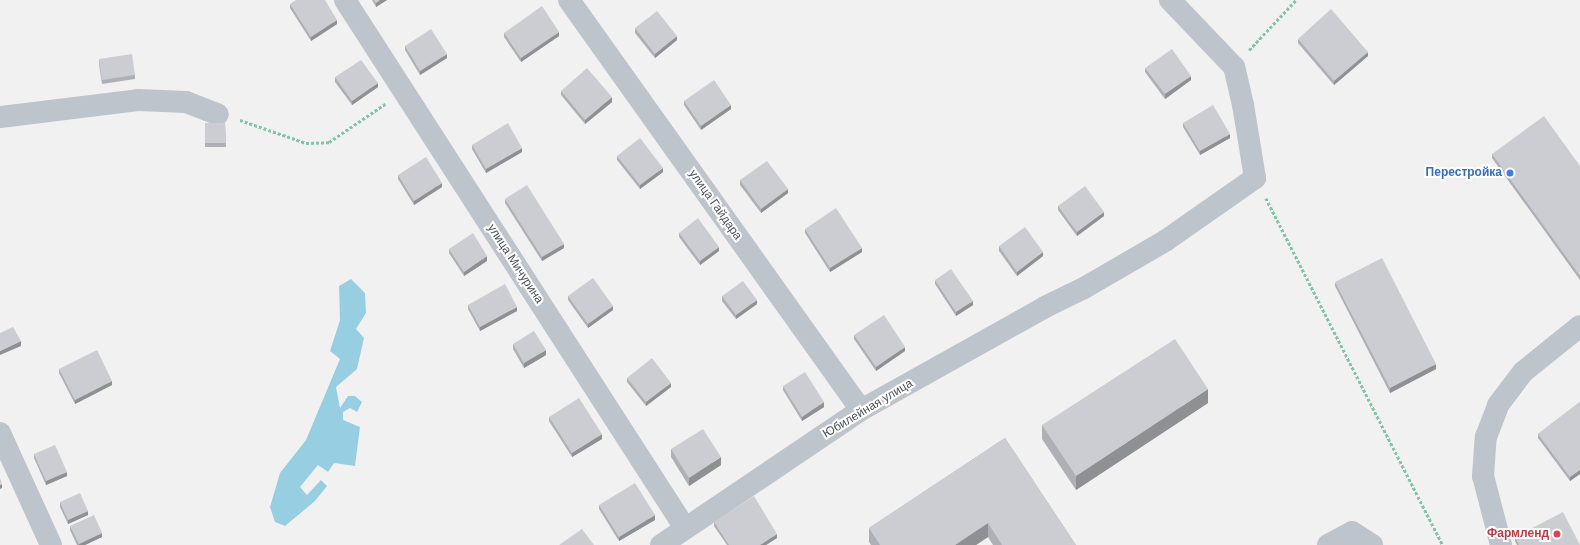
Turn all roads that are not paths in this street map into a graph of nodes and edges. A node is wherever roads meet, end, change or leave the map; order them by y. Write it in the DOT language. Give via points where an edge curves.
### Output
graph roads {
  1 [pos="345,0"];
  2 [pos="569,0"];
  3 [pos="1170,0"];
  4 [pos="218,114"];
  5 [pos="0,118"];
  6 [pos="1580,326"];
  7 [pos="862,410"];
  8 [pos="0,433"];
  9 [pos="685,528"];
  10 [pos="51,545"];
  11 [pos="661,545"];
  12 [pos="1328,545"];
  13 [pos="1372,545"];
  14 [pos="1501,545"];
  1 -- 9 [label="street, улица Мичурина"];
  2 -- 7 [label="street, улица Гайдара"];
  3 -- 7 [label="street, Юбилейная улица" via="1234,67 1255,178 1165,241"];
  4 -- 5 [label="street" via="186,102 138,100"];
  6 -- 14 [label="street" via="1523,372 1498,406 1488,431 1484,476"];
  7 -- 9 [label="street, Юбилейная улица"];
  8 -- 10 [label="street"];
  9 -- 11 [label="street, Юбилейная улица"];
  12 -- 13 [label="street" via="1352,532"];
}
